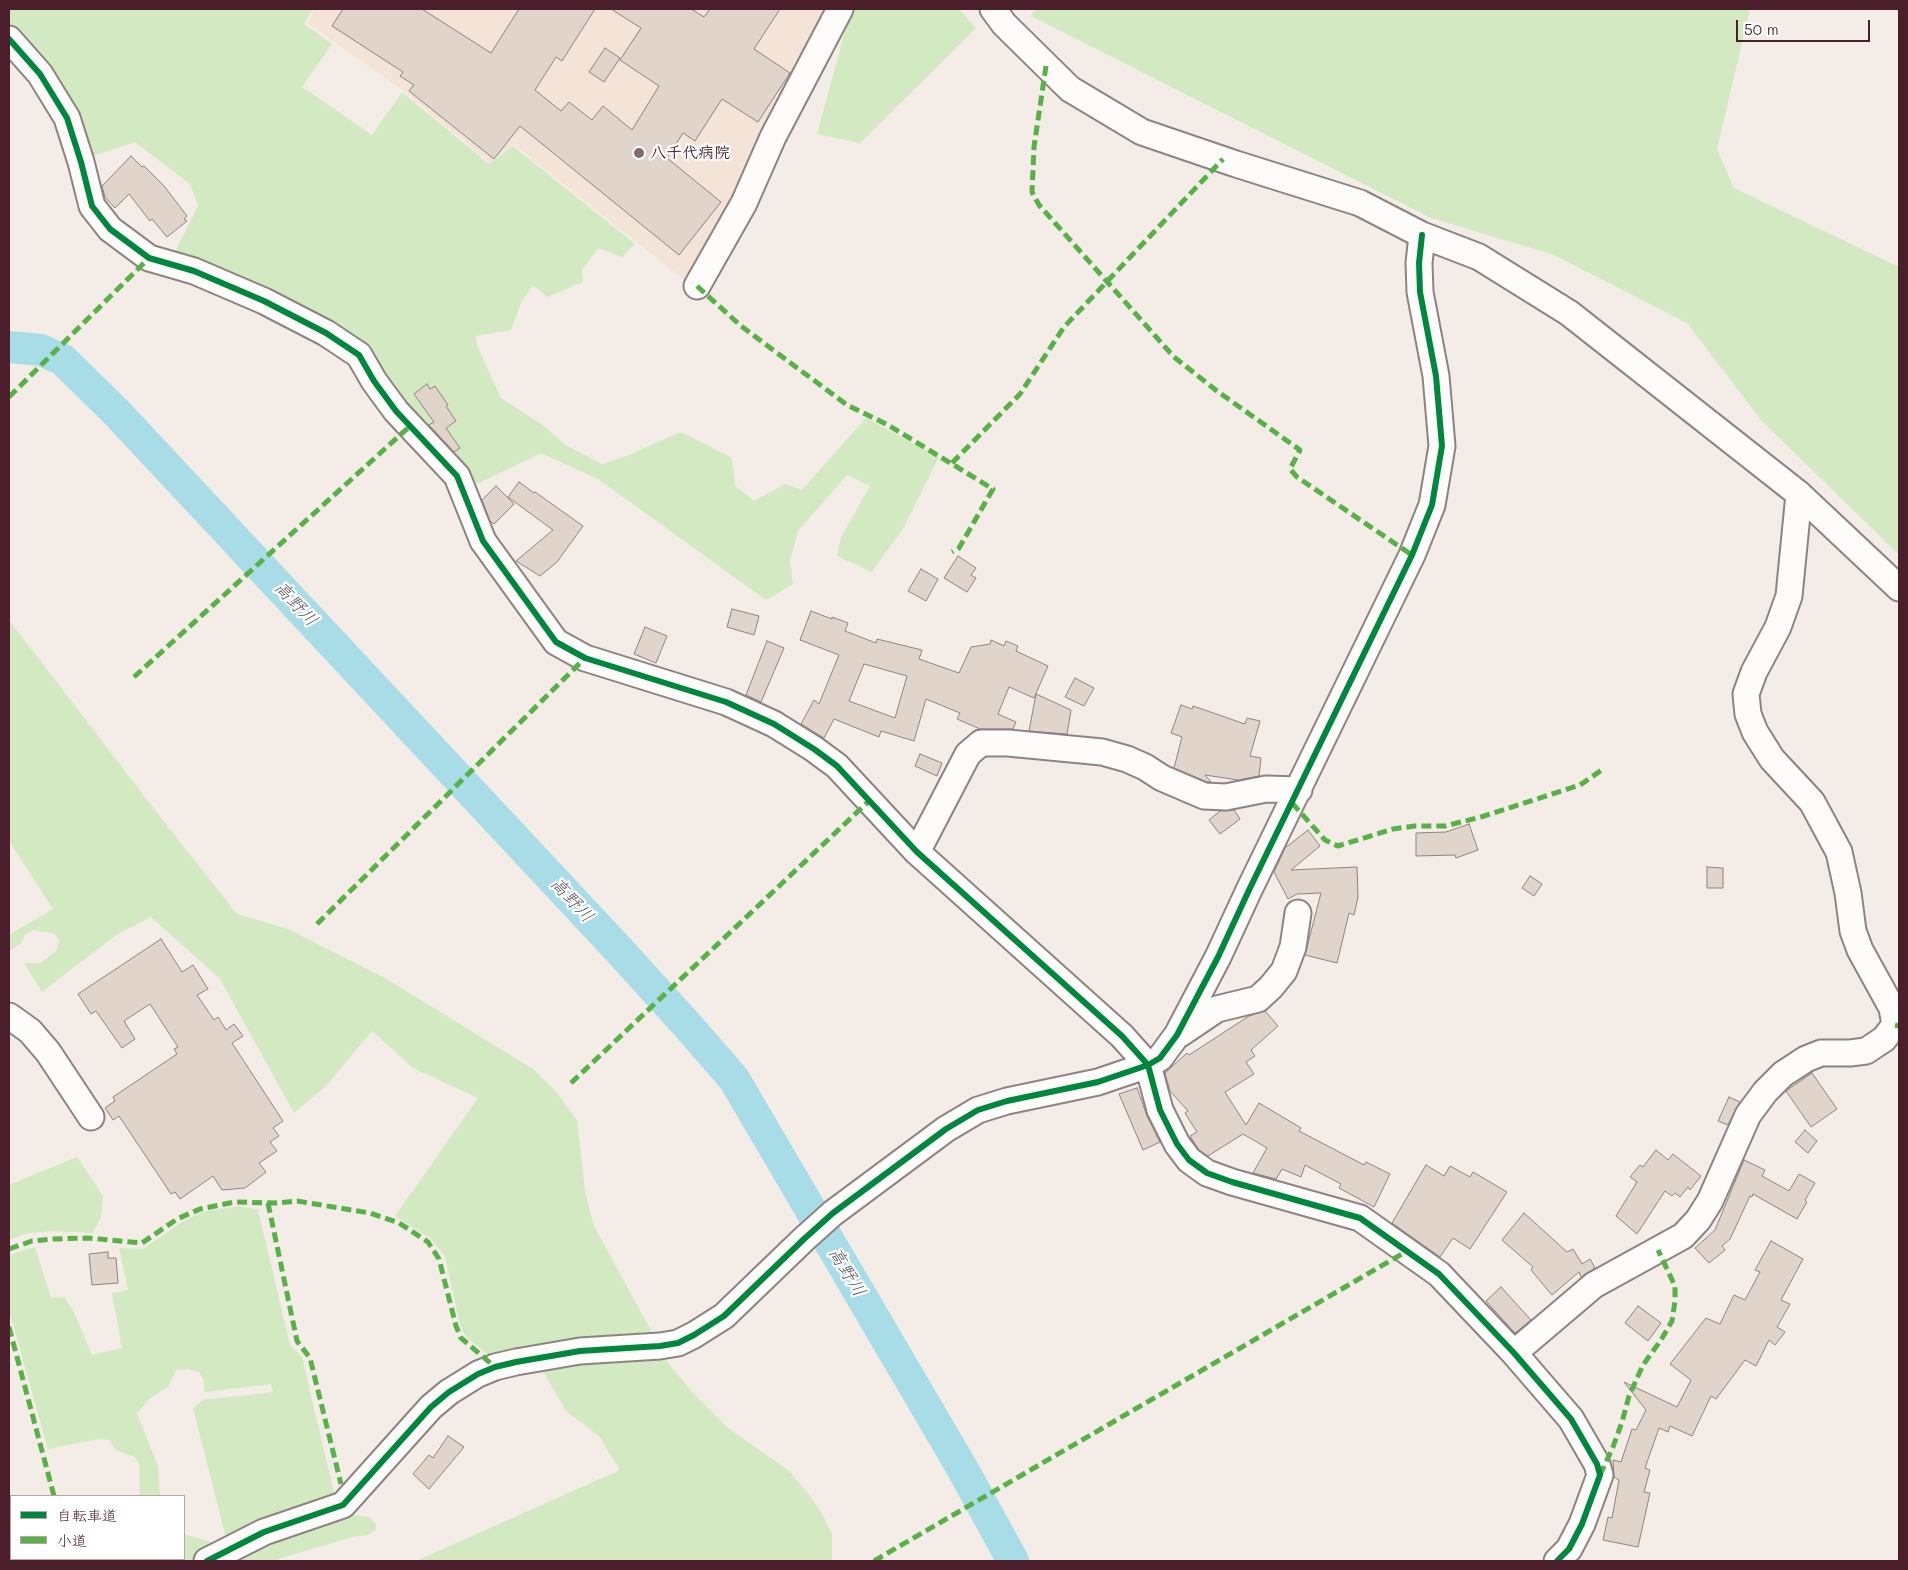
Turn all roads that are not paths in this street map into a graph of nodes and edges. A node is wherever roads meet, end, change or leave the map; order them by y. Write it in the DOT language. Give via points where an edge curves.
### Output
graph roads {
  1 [pos="840,9"];
  2 [pos="993,9"];
  3 [pos="9,39"];
  4 [pos="1422,235"];
  5 [pos="696,286"];
  6 [pos="1799,494"];
  7 [pos="1899,588"];
  8 [pos="1299,790"];
  9 [pos="917,852"];
  10 [pos="1298,913"];
  11 [pos="9,1016"];
  12 [pos="1178,1035"];
  13 [pos="1148,1065"];
  14 [pos="91,1116"];
  15 [pos="1514,1353"];
  16 [pos="207,1561"];
  17 [pos="1558,1561"];
  1 -- 5 [label="street" via="773,137 744,203"];
  2 -- 4 [label="street" via="1070,89 1142,132 1360,203"];
  3 -- 9 [label="street" via="40,74 67,118 92,206 110,229 149,258 194,271 264,301 326,333 359,355 396,411 456,476 483,541 556,642 585,658 726,702 774,724 837,766"];
  4 -- 6 [label="street" via="1479,257 1569,313"];
  4 -- 8 [label="street" via="1420,292 1436,376 1442,446 1432,505 1412,555"];
  6 -- 7 [label="street"];
  6 -- 15 [label="street" via="1789,596 1746,694 1748,714 1772,759 1812,802 1839,852 1860,950 1892,1008 1895,1025 1884,1039 1866,1051 1822,1053 1784,1074 1748,1115 1710,1201 1683,1236 1594,1285"];
  8 -- 9 [label="street" via="1266,789 1226,797 1204,796 1127,759 1102,752 1008,743 981,744 968,754"];
  8 -- 12 [label="street"];
  9 -- 13 [label="street" via="1122,1036"];
  10 -- 12 [label="street" via="1293,947 1284,971 1271,987 1258,999 1217,1009"];
  11 -- 14 [label="street" via="30,1030"];
  12 -- 13 [label="street" via="1160,1058"];
  13 -- 15 [label="street" via="1160,1110 1189,1160 1207,1173 1232,1182 1360,1218 1439,1274"];
  13 -- 16 [label="street" via="1098,1082 978,1110 946,1129 833,1213 724,1316 694,1335 678,1343 660,1346 580,1351 516,1362 478,1374 431,1408 343,1505 264,1532"];
  15 -- 17 [label="street" via="1571,1420 1591,1451 1600,1475 1582,1524 1569,1549"];
}
